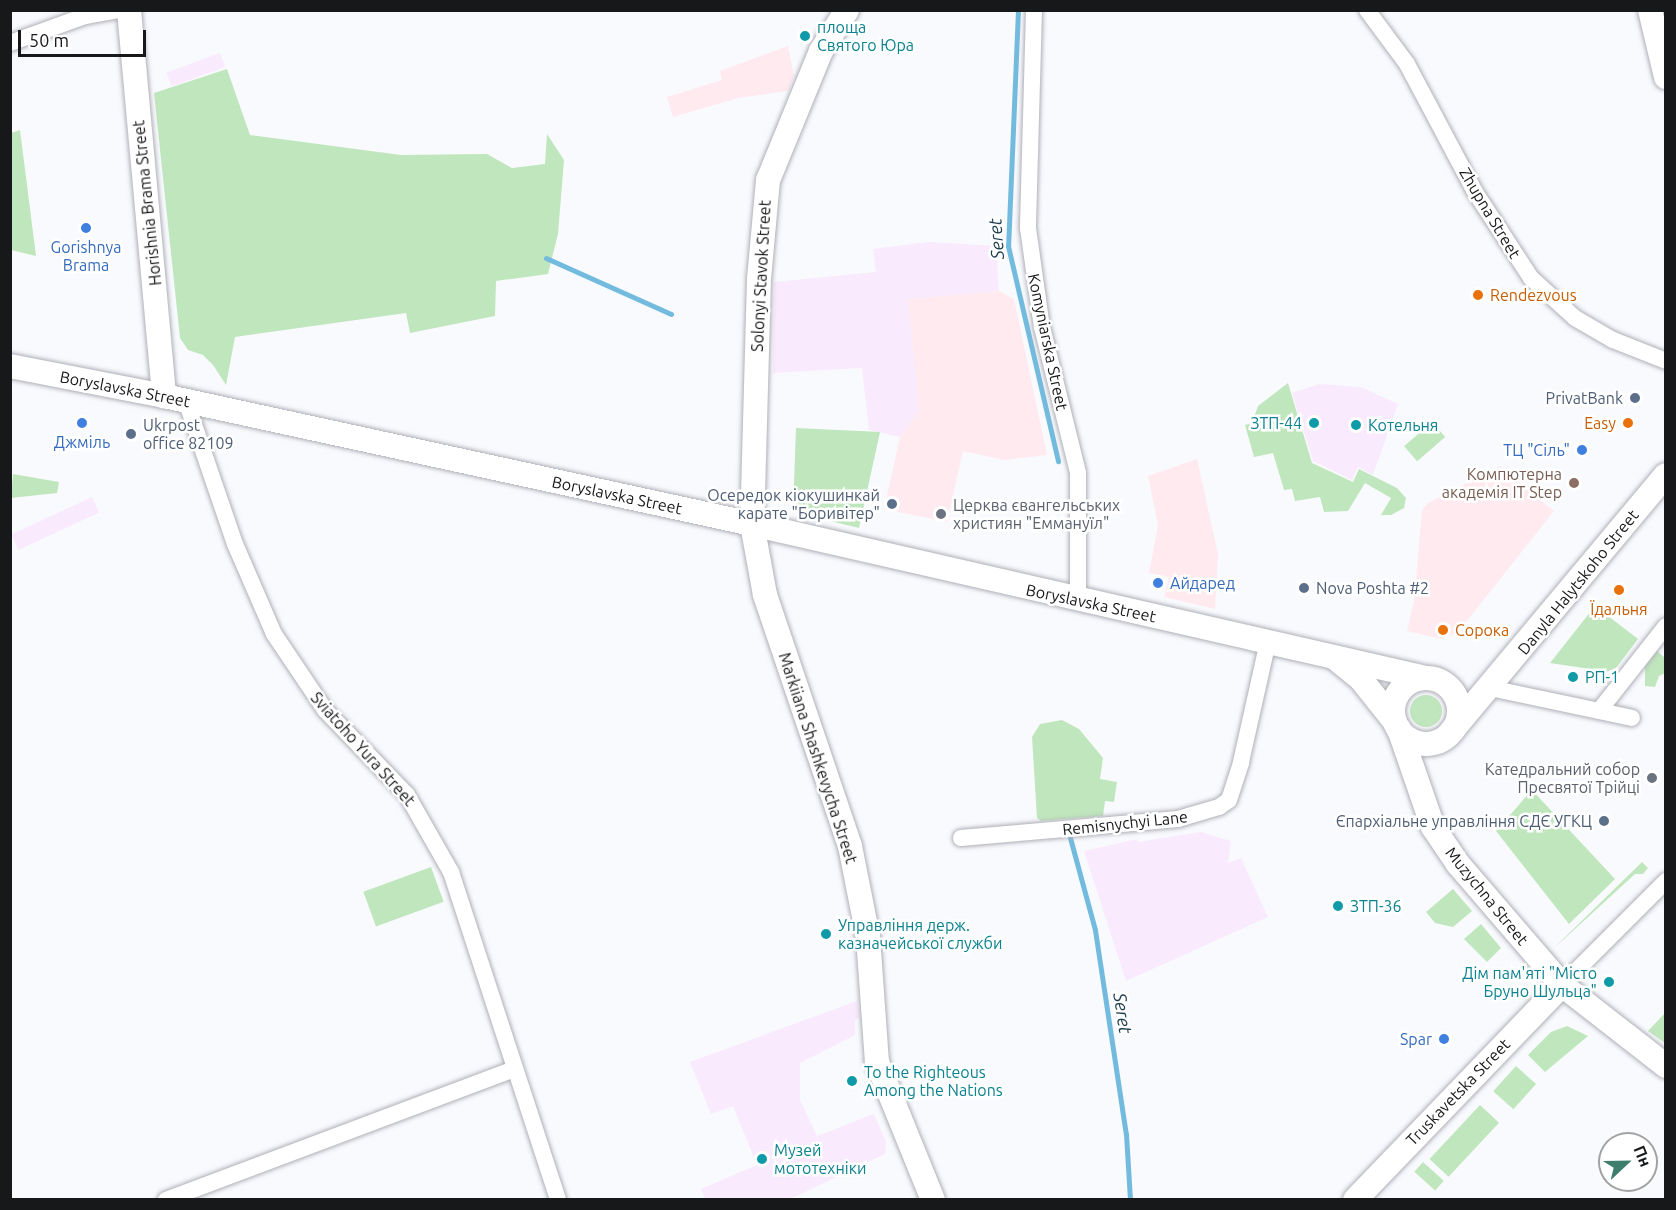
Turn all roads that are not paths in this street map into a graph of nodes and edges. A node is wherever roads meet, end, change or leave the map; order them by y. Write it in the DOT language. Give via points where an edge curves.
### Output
graph roads {
  1 [pos="119,10"];
  2 [pos="129,10"];
  3 [pos="847,10"];
  4 [pos="1034,10"];
  5 [pos="1366,10"];
  6 [pos="1650,10"];
  7 [pos="10,43"];
  8 [pos="1665,77"];
  9 [pos="1665,361"];
  10 [pos="10,366"];
  11 [pos="175,398"];
  12 [pos="1665,475"];
  13 [pos="752,524"];
  14 [pos="1078,599"];
  15 [pos="1665,626"];
  16 [pos="1268,641"];
  17 [pos="1328,653"];
  18 [pos="1430,679"];
  19 [pos="1490,688"];
  20 [pos="1599,711"];
  21 [pos="1632,718"];
  22 [pos="1397,726"];
  23 [pos="1447,735"];
  24 [pos="1423,799"];
  25 [pos="961,838"];
  26 [pos="1665,881"];
  27 [pos="1562,985"];
  28 [pos="1665,1066"];
  29 [pos="514,1069"];
  30 [pos="1364,1196"];
  31 [pos="166,1200"];
  32 [pos="558,1200"];
  33 [pos="933,1200"];
  1 -- 7 [label="street" via="86,16"];
  2 -- 11 [label="street, Horishnia Brama Street"];
  3 -- 13 [label="street, Solonyi Stavok Street" via="821,51 768,180 759,279"];
  4 -- 14 [label="street, Komyniarska Street" via="1028,228 1042,327 1078,474"];
  5 -- 9 [label="street, Zhupna Street" via="1407,64 1475,192 1531,278 1575,318 1614,340"];
  6 -- 8 [label="street"];
  10 -- 11 [label="street, Boryslavska Street"];
  11 -- 13 [label="street, Boryslavska Street"];
  11 -- 29 [label="street, Sviatoho Yura Street" via="274,634 325,710 407,795 442,853 463,906"];
  12 -- 19 [label="street, Danyla Halytskoho Street"];
  13 -- 14 [label="street, Boryslavska Street"];
  13 -- 33 [label="street, Markiiana Shashkevycha Street" via="765,595 850,846 868,937 877,1062"];
  14 -- 16 [label="street, Boryslavska Street"];
  15 -- 20 [label="street"];
  16 -- 17 [label="street, Boryslavska Street"];
  16 -- 25 [label="street, Remisnychyi Lane" via="1229,800 1178,819"];
  17 -- 18 [label="street, Boryslavska Street"];
  17 -- 22 [label="street, Boryslavska Street" via="1360,678"];
  18 -- 19 [label="street"];
  18 -- 22 [label="street" via="1411,682 1399,692 1393,706"];
  18 -- 23 [label="street" via="1447,686 1456,698 1457,720"];
  19 -- 20 [label="street"];
  19 -- 23 [label="street, Danyla Halytskoho Street"];
  20 -- 21 [label="street"];
  22 -- 23 [label="street" via="1420,743"];
  22 -- 24 [label="street, Muzychna Street"];
  23 -- 24 [label="street, Muzychna Street" via="1427,770"];
  24 -- 27 [label="street, Muzychna Street" via="1433,827 1458,864"];
  26 -- 27 [label="street"];
  27 -- 28 [label="street, Muzychna Street"];
  27 -- 30 [label="street, Truskavetska Street"];
  29 -- 31 [label="street"];
  29 -- 32 [label="street, Sviatoho Yura Street"];
}
